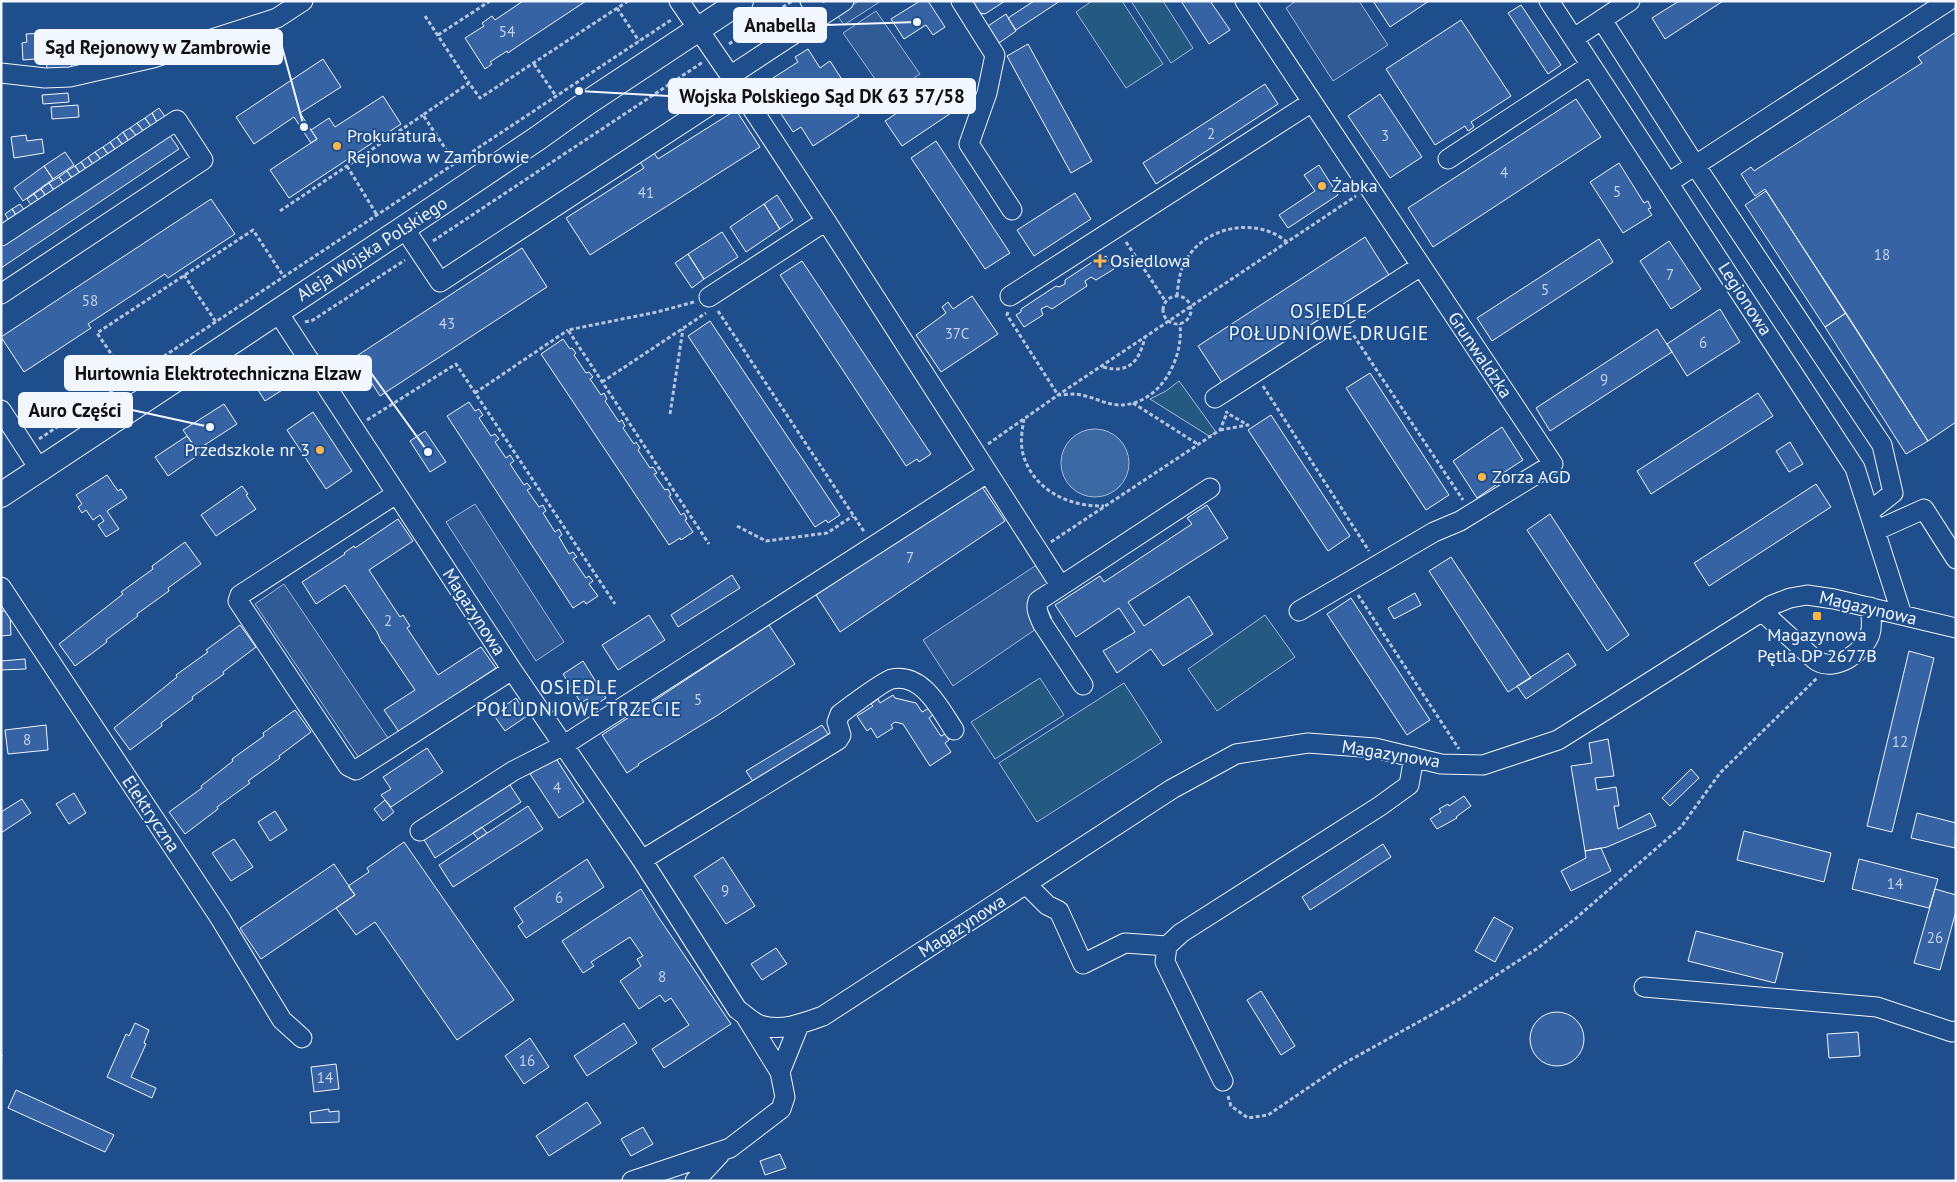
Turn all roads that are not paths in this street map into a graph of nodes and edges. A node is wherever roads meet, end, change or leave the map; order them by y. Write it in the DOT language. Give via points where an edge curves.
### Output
graph roads {
  1 [pos="303,1"];
  2 [pos="741,1"];
  3 [pos="844,1"];
  4 [pos="961,1"];
  5 [pos="1244,1"];
  6 [pos="1550,1"];
  7 [pos="1630,1"];
  8 [pos="1948,1"];
  9 [pos="1921,8"];
  10 [pos="816,9"];
  11 [pos="687,14"];
  12 [pos="1602,20"];
  13 [pos="1574,38"];
  14 [pos="1591,65"];
  15 [pos="1,73"];
  16 [pos="734,81"];
  17 [pos="1312,102"];
  18 [pos="1448,159"];
  19 [pos="1696,165"];
  20 [pos="1668,183"];
  21 [pos="1012,210"];
  22 [pos="826,221"];
  23 [pos="404,228"];
  24 [pos="1,236"];
  25 [pos="1421,266"];
  26 [pos="1,294"];
  27 [pos="1010,296"];
  28 [pos="712,302"];
  29 [pos="282,318"];
  30 [pos="1215,398"];
  31 [pos="1,410"];
  32 [pos="40,470"];
  33 [pos="987,473"];
  34 [pos="1210,488"];
  35 [pos="396,494"];
  36 [pos="1,495"];
  37 [pos="1869,512"];
  38 [pos="1875,531"];
  39 [pos="1956,559"];
  40 [pos="1060,585"];
  41 [pos="1,587"];
  42 [pos="1870,607"];
  43 [pos="1299,611"];
  44 [pos="1762,611"];
  45 [pos="1902,615"];
  46 [pos="1956,628"];
  47 [pos="512,670"];
  48 [pos="1083,685"];
  49 [pos="954,730"];
  50 [pos="564,745"];
  51 [pos="1414,757"];
  52 [pos="420,831"];
  53 [pos="642,860"];
  54 [pos="1026,884"];
  55 [pos="1167,946"];
  56 [pos="1644,987"];
  57 [pos="746,1016"];
  58 [pos="800,1025"];
  59 [pos="1956,1031"];
  60 [pos="302,1038"];
  61 [pos="780,1072"];
  62 [pos="1223,1081"];
  63 [pos="724,1150"];
  64 [pos="632,1181"];
  65 [pos="695,1181"];
  1 -- 15 [label="street" via="278,18 153,58 70,77"];
  2 -- 11 [label="main road, Aleja Wojska Polskiego"];
  3 -- 10 [label="street"];
  4 -- 21 [label="street" via="994,55 987,93 969,144"];
  5 -- 17 [label="street, Grunwaldzka"];
  6 -- 13 [label="street, Legionowa"];
  7 -- 12 [label="street"];
  8 -- 9 [label="street"];
  9 -- 19 [label="street"];
  10 -- 16 [label="street"];
  11 -- 16 [label="street"];
  11 -- 23 [label="main road, Aleja Wojska Polskiego" via="586,103"];
  12 -- 13 [label="street"];
  12 -- 19 [label="street"];
  13 -- 14 [label="street, Legionowa"];
  14 -- 18 [label="street"];
  14 -- 20 [label="street, Legionowa"];
  16 -- 22 [label="street"];
  16 -- 23 [label="street" via="440,282"];
  17 -- 25 [label="street, Grunwaldzka"];
  17 -- 27 [label="street"];
  19 -- 20 [label="street"];
  19 -- 37 [label="street" via="1882,445 1894,493"];
  20 -- 37 [label="street, Legionowa" via="1855,468"];
  22 -- 28 [label="street"];
  22 -- 33 [label="street"];
  23 -- 29 [label="main road, Aleja Wojska Polskiego"];
  24 -- 26 [label="street" via="176,120 203,160"];
  25 -- 30 [label="street"];
  25 -- 43 [label="street, Grunwaldzka" via="1553,464 1472,514 1434,532"];
  29 -- 32 [label="main road, Aleja Wojska Polskiego"];
  29 -- 35 [label="street, Magazynowa"];
  31 -- 32 [label="street"];
  32 -- 36 [label="main road, Aleja Wojska Polskiego"];
  33 -- 40 [label="street"];
  33 -- 50 [label="street"];
  34 -- 40 [label="street"];
  35 -- 47 [label="street, Magazynowa"];
  35 -- 47 [label="street" via="240,595 238,602 348,766 356,770"];
  37 -- 38 [label="street, Legionowa"];
  38 -- 39 [label="street" via="1924,509"];
  38 -- 45 [label="street, Legionowa"];
  40 -- 48 [label="street" via="1036,606"];
  41 -- 60 [label="street, Elektryczna" via="220,918 282,1020"];
  42 -- 44 [label="street, Magazynowa" via="1807,594"];
  42 -- 44 [label="street" via="1872,626 1864,646 1844,661 1830,663 1818,662"];
  42 -- 45 [label="street, Magazynowa"];
  44 -- 51 [label="street, Magazynowa" via="1558,740 1484,765 1441,764"];
  45 -- 46 [label="street, Magazynowa"];
  47 -- 50 [label="street, Magazynowa"];
  49 -- 53 [label="street" via="927,691 910,680 891,679 840,714 837,722 841,735 838,740"];
  50 -- 52 [label="street" via="513,771"];
  50 -- 53 [label="street, Magazynowa"];
  51 -- 54 [label="street, Magazynowa" via="1375,748 1308,743 1236,754 1172,789"];
  51 -- 55 [label="street" via="1409,785 1181,933"];
  53 -- 57 [label="street, Magazynowa" via="737,1009"];
  54 -- 55 [label="street" via="1047,906 1059,911 1083,964 1125,943"];
  54 -- 58 [label="street, Magazynowa" via="823,1016"];
  55 -- 62 [label="street" via="1165,962"];
  56 -- 59 [label="street" via="1877,1007"];
  57 -- 58 [label="street, Magazynowa" via="760,1025 776,1028"];
  57 -- 61 [label="street"];
  58 -- 61 [label="street"];
  61 -- 63 [label="street" via="785,1097 781,1109"];
  63 -- 64 [label="street"];
  63 -- 65 [label="street"];
}
